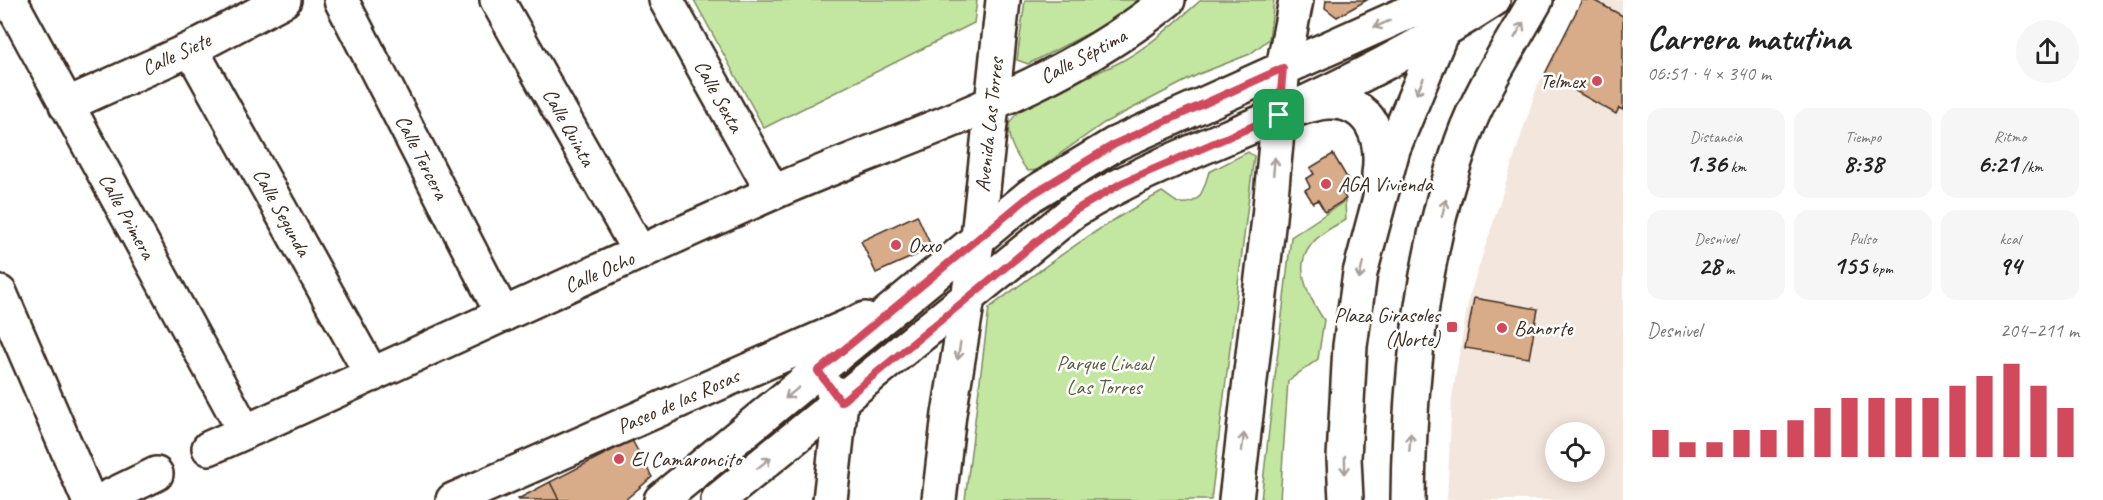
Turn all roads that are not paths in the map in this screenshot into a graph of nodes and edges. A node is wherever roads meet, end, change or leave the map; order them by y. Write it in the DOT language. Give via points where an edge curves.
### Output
graph roads {
  1 [pos="10,0"];
  2 [pos="284,0"];
  3 [pos="341,0"];
  4 [pos="497,0"];
  5 [pos="666,0"];
  6 [pos="1003,0"];
  7 [pos="1168,0"];
  8 [pos="1296,0"];
  9 [pos="1436,0"];
  10 [pos="1455,0"];
  11 [pos="1493,0"];
  12 [pos="1536,0"];
  13 [pos="1443,32"];
  14 [pos="191,49"];
  15 [pos="1283,68"];
  16 [pos="991,102"];
  17 [pos="66,105"];
  18 [pos="1279,115"];
  19 [pos="773,192"];
  20 [pos="1371,231"];
  21 [pos="978,237"];
  22 [pos="640,253"];
  23 [pos="970,294"];
  24 [pos="1,301"];
  25 [pos="902,302"];
  26 [pos="503,315"];
  27 [pos="818,371"];
  28 [pos="372,375"];
  29 [pos="841,402"];
  30 [pos="245,432"];
  31 [pos="210,448"];
  32 [pos="156,474"];
  33 [pos="89,500"];
  34 [pos="102,500"];
  35 [pos="453,500"];
  36 [pos="661,500"];
  37 [pos="718,500"];
  38 [pos="830,500"];
  39 [pos="939,500"];
  40 [pos="1236,500"];
  41 [pos="1346,500"];
  42 [pos="1408,500"];
  1 -- 17 [label="street, Calle Primera"];
  2 -- 14 [label="street, Calle Siete"];
  3 -- 26 [label="street, Calle Tercera"];
  4 -- 22 [label="street, Calle Quinta"];
  5 -- 19 [label="street, Calle Sexta"];
  6 -- 16 [label="street, Avenida Las Torres"];
  7 -- 16 [label="street, Calle Séptima" via="1114,42"];
  8 -- 15 [label="street"];
  9 -- 15 [label="street, one-way"];
  10 -- 13 [label="street"];
  11 -- 13 [label="street"];
  42 -- 12 [label="street, one-way" via="1419,328 1443,211 1463,140 1485,88"];
  13 -- 18 [label="street"];
  13 -- 20 [label="street, one-way" via="1393,149"];
  14 -- 17 [label="street, Calle Siete"];
  14 -- 28 [label="street, Calle Segunda"];
  15 -- 18 [label="street"];
  15 -- 21 [label="street" via="1089,158 1031,195"];
  16 -- 19 [label="street, Calle Ocho"];
  16 -- 21 [label="street, Avenida Las Torres"];
  17 -- 30 [label="street, Calle Primera"];
  18 -- 20 [label="street" via="1334,102 1356,110 1372,124 1381,153"];
  18 -- 23 [label="street" via="1096,197"];
  40 -- 18 [label="street, one-way"];
  19 -- 22 [label="street, Calle Ocho"];
  20 -- 41 [label="street, one-way" via="1351,336 1344,458"];
  21 -- 23 [label="street, Avenida Las Torres"];
  21 -- 25 [label="street"];
  22 -- 26 [label="street, Calle Ocho"];
  23 -- 29 [label="street"];
  23 -- 39 [label="street, Avenida Las Torres, one-way"];
  24 -- 33 [label="street"];
  25 -- 27 [label="street"];
  25 -- 35 [label="street, Paseo de las Rosas"];
  26 -- 28 [label="street, Calle Ocho"];
  27 -- 29 [label="street"];
  27 -- 36 [label="street, one-way"];
  28 -- 30 [label="street, Calle Ocho"];
  37 -- 29 [label="street, one-way"];
  29 -- 38 [label="street"];
  30 -- 31 [label="street, Calle Ocho"];
  32 -- 34 [label="street"];
}
